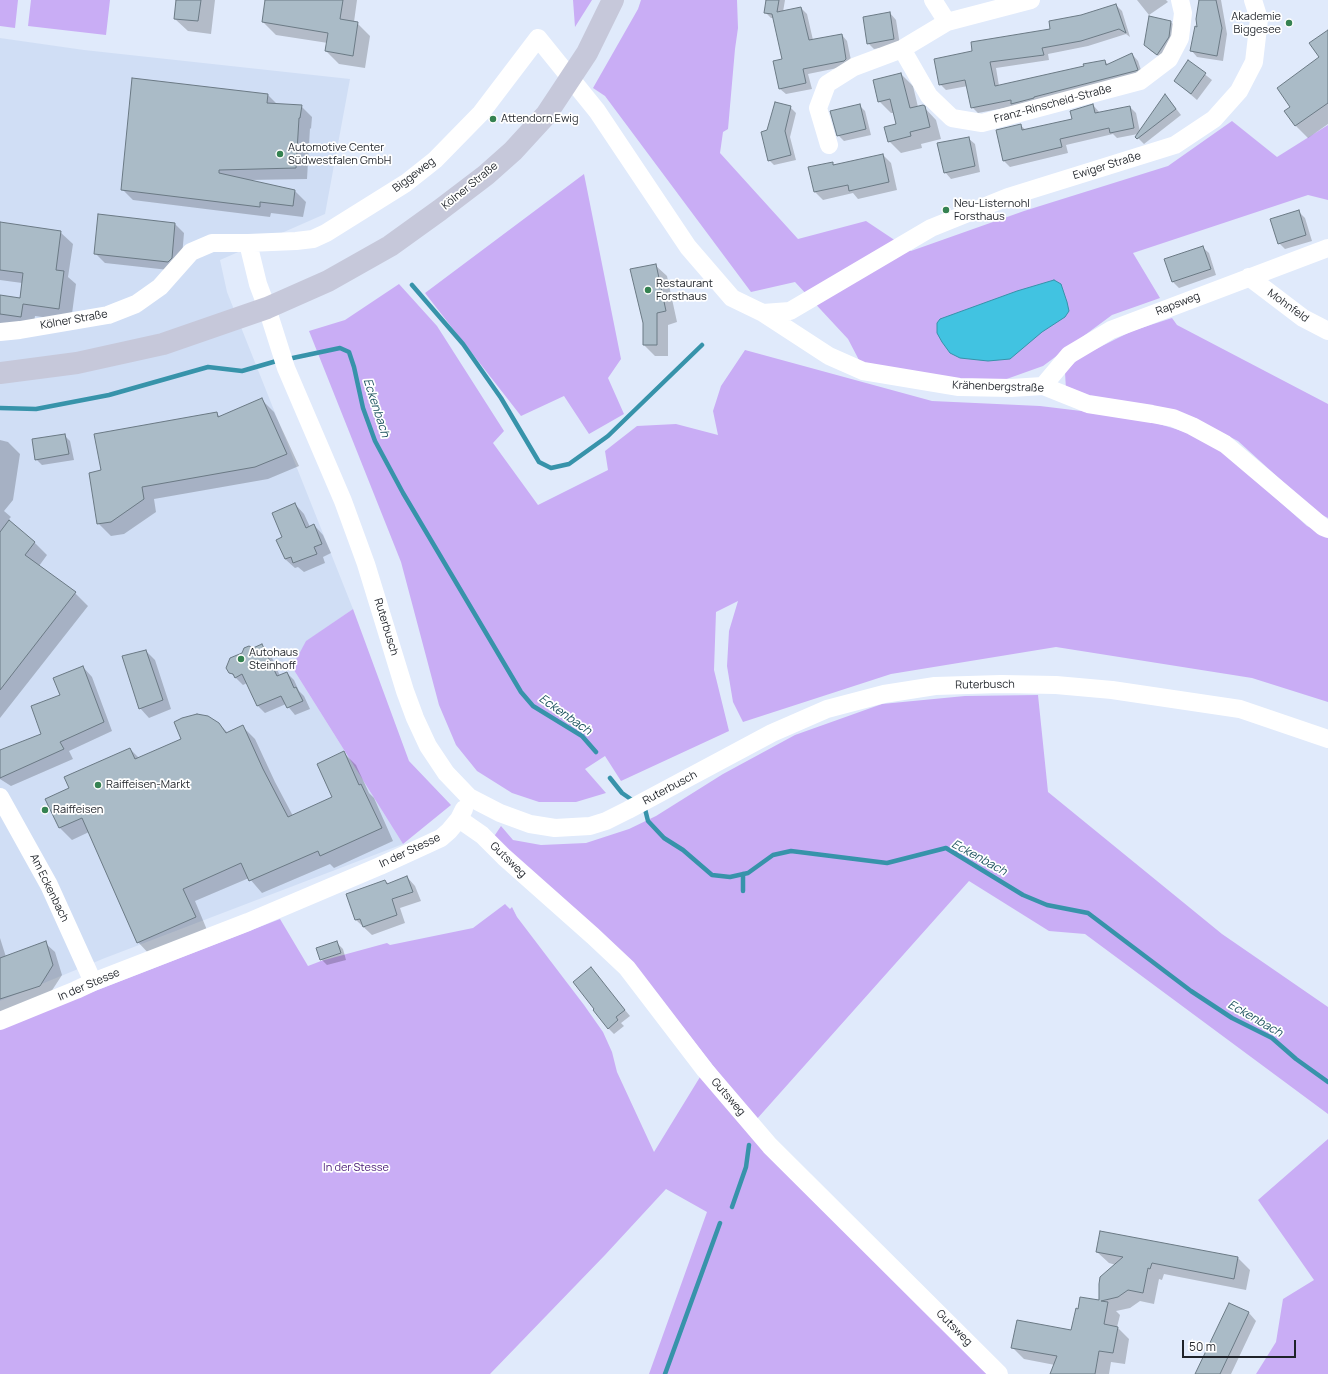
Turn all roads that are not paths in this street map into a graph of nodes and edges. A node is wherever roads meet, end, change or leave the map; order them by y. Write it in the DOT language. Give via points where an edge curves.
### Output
graph roads {
  1 [pos="613,0"];
  2 [pos="933,0"];
  3 [pos="1031,0"];
  4 [pos="1180,0"];
  5 [pos="1253,0"];
  6 [pos="947,22"];
  7 [pos="538,38"];
  8 [pos="902,49"];
  9 [pos="829,145"];
  10 [pos="248,243"];
  11 [pos="1328,248"];
  12 [pos="1249,277"];
  13 [pos="267,308"];
  14 [pos="764,313"];
  15 [pos="1328,331"];
  16 [pos="0,332"];
  17 [pos="0,373"];
  18 [pos="1043,386"];
  19 [pos="1328,529"];
  20 [pos="1328,739"];
  21 [pos="0,797"];
  22 [pos="469,797"];
  23 [pos="459,819"];
  24 [pos="93,982"];
  25 [pos="0,1021"];
  26 [pos="1000,1374"];
  1 -- 13 [label="main road, Kölner Straße" via="587,53 546,115 513,151 486,175 390,246 328,281"];
  2 -- 6 [label="street"];
  3 -- 6 [label="street"];
  4 -- 8 [label="street, Franz-Rinscheid-Straße" via="1183,13 1180,38 1169,59 1140,81 982,123 952,118 929,96"];
  5 -- 14 [label="street, Ewiger Straße" via="1259,19 1254,62 1239,91 1214,119 1175,145 1008,197 931,228 790,311"];
  6 -- 8 [label="street"];
  7 -- 10 [label="street, Biggeweg" via="481,113 435,160 406,183 313,239"];
  7 -- 14 [label="street, Krähenbergstraße" via="596,111 688,247 732,298"];
  8 -- 9 [label="street" via="854,67 827,84 818,108"];
  10 -- 13 [label="street"];
  10 -- 16 [label="street, Kölner Straße" via="212,243 191,252 160,287 136,304 108,316"];
  11 -- 12 [label="street, Rapsweg"];
  12 -- 15 [label="street, Mohnfeld" via="1303,318"];
  12 -- 18 [label="street, Rapsweg" via="1111,330 1069,355"];
  13 -- 17 [label="main road, Kölner Straße" via="163,344 77,363"];
  13 -- 22 [label="street, Ruterbusch" via="284,360 343,501 366,564 415,718 428,746 446,773"];
  14 -- 18 [label="street, Krähenbergstraße" via="829,356 863,371 959,387"];
  18 -- 19 [label="street, Krähenbergstraße" via="1088,404 1173,418 1192,426 1226,444"];
  20 -- 22 [label="street, Ruterbusch" via="1240,709 1112,690 1056,685 935,686 884,694 826,709 772,733 606,821 590,826 555,828 530,824 500,813"];
  21 -- 24 [label="street, Am Eckenbach" via="49,885"];
  22 -- 23 [label="street, In der Stesse"];
  23 -- 24 [label="street, In der Stesse" via="441,838 380,866 248,922"];
  23 -- 26 [label="street, Gutsweg" via="482,835 627,968 705,1070 770,1146"];
  24 -- 25 [label="street, In der Stesse"];
}
